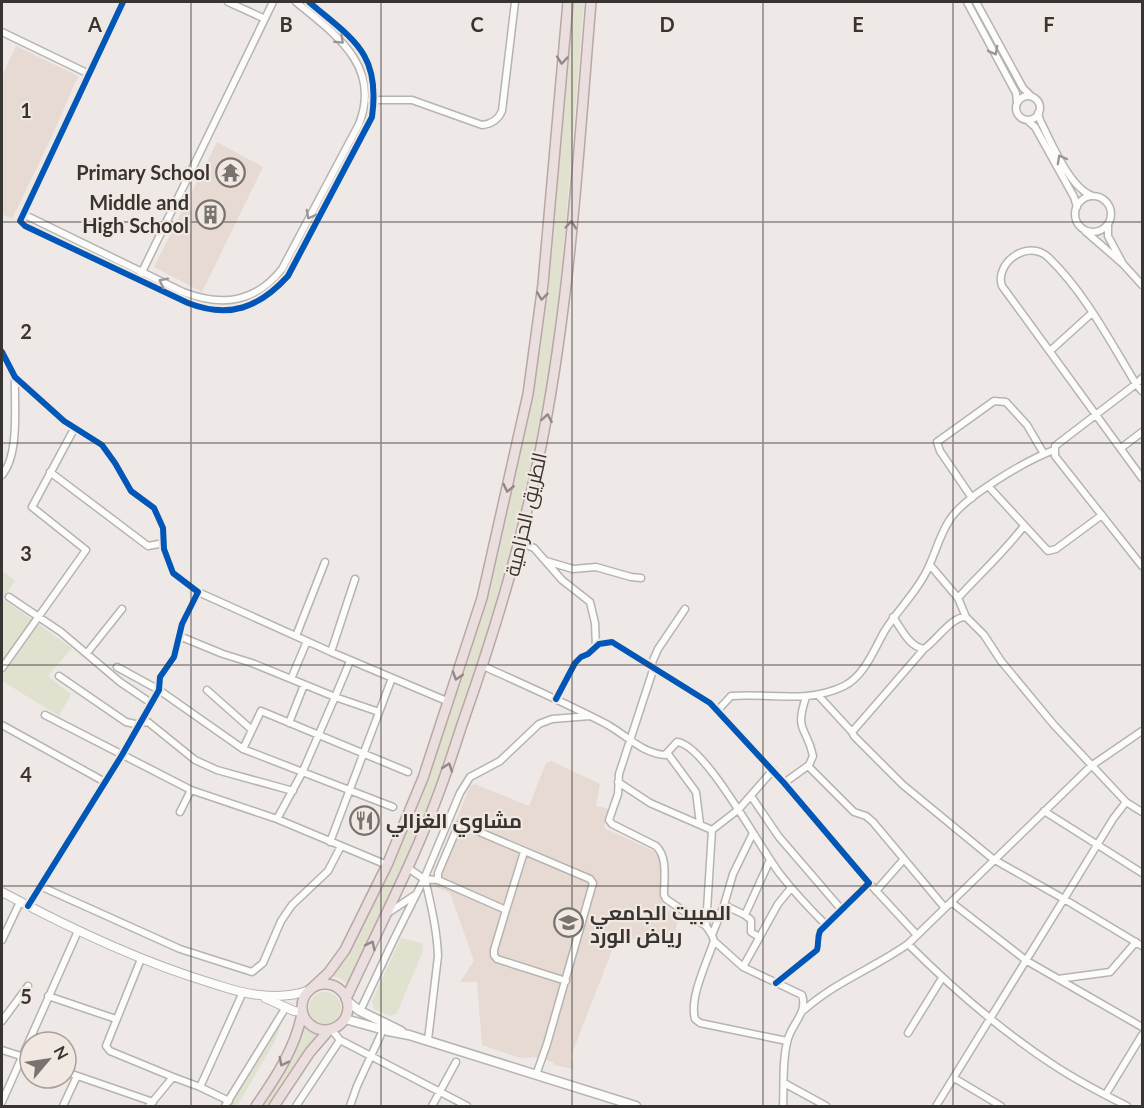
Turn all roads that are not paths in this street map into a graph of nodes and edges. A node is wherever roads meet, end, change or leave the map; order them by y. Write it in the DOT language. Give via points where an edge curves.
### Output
graph roads {
  1 [pos="123,2"];
  2 [pos="228,2"];
  3 [pos="273,2"];
  4 [pos="296,2"];
  5 [pos="309,2"];
  6 [pos="515,2"];
  7 [pos="568,2"];
  8 [pos="591,2"];
  9 [pos="967,2"];
  10 [pos="976,2"];
  11 [pos="264,18"];
  12 [pos="2,32"];
  13 [pos="89,74"];
  14 [pos="1032,97"];
  15 [pos="366,99"];
  16 [pos="374,100"];
  17 [pos="1017,102"];
  18 [pos="1038,113"];
  19 [pos="1027,120"];
  20 [pos="1093,196"];
  21 [pos="1077,207"];
  22 [pos="23,214"];
  23 [pos="1108,225"];
  24 [pos="1083,229"];
  25 [pos="1123,264"];
  26 [pos="142,271"];
  27 [pos="138,279"];
  28 [pos="1143,285"];
  29 [pos="1092,313"];
  30 [pos="1050,351"];
  31 [pos="2,352"];
  32 [pos="15,377"];
  33 [pos="1143,378"];
  34 [pos="1137,384"];
  35 [pos="1143,391"];
  36 [pos="1096,415"];
  37 [pos="74,429"];
  38 [pos="1143,432"];
  39 [pos="1121,448"];
  40 [pos="1054,450"];
  41 [pos="1044,454"];
  42 [pos="50,472"];
  43 [pos="2,475"];
  44 [pos="1143,478"];
  45 [pos="989,487"];
  46 [pos="972,498"];
  47 [pos="1102,515"];
  48 [pos="1024,526"];
  49 [pos="520,542"];
  50 [pos="164,543"];
  51 [pos="545,561"];
  52 [pos="324,562"];
  53 [pos="1142,564"];
  54 [pos="930,565"];
  55 [pos="641,578"];
  56 [pos="355,579"];
  57 [pos="198,592"];
  58 [pos="9,597"];
  59 [pos="958,598"];
  60 [pos="122,609"];
  61 [pos="686,609"];
  62 [pos="39,617"];
  63 [pos="893,617"];
  64 [pos="966,617"];
  65 [pos="179,636"];
  66 [pos="297,636"];
  67 [pos="307,641"];
  68 [pos="596,647"];
  69 [pos="924,649"];
  70 [pos="331,652"];
  71 [pos="87,653"];
  72 [pos="351,661"];
  73 [pos="483,666"];
  74 [pos="652,666"];
  75 [pos="117,667"];
  76 [pos="2,668"];
  77 [pos="59,676"];
  78 [pos="392,678"];
  79 [pos="291,679"];
  80 [pos="304,685"];
  81 [pos="159,690"];
  82 [pos="207,690"];
  83 [pos="818,694"];
  84 [pos="335,697"];
  85 [pos="806,697"];
  86 [pos="556,699"];
  87 [pos="449,702"];
  88 [pos="151,703"];
  89 [pos="718,710"];
  90 [pos="379,712"];
  91 [pos="45,715"];
  92 [pos="590,716"];
  93 [pos="139,722"];
  94 [pos="289,723"];
  95 [pos="2,725"];
  96 [pos="252,730"];
  97 [pos="1143,731"];
  98 [pos="852,732"];
  99 [pos="318,736"];
  100 [pos="630,740"];
  101 [pos="243,749"];
  102 [pos="363,753"];
  103 [pos="668,754"];
  104 [pos="122,755"];
  105 [pos="808,766"];
  106 [pos="1091,766"];
  107 [pos="773,770"];
  108 [pos="302,772"];
  109 [pos="408,772"];
  110 [pos="105,782"];
  111 [pos="618,782"];
  112 [pos="784,783"];
  113 [pos="191,790"];
  114 [pos="292,791"];
  115 [pos="349,791"];
  116 [pos="751,796"];
  117 [pos="1126,802"];
  118 [pos="393,807"];
  119 [pos="739,809"];
  120 [pos="1044,811"];
  121 [pos="180,812"];
  122 [pos="1143,812"];
  123 [pos="277,819"];
  124 [pos="700,824"];
  125 [pos="712,830"];
  126 [pos="753,833"];
  127 [pos="330,842"];
  128 [pos="1098,845"];
  129 [pos="341,846"];
  130 [pos="524,852"];
  131 [pos="904,859"];
  132 [pos="993,859"];
  133 [pos="770,860"];
  134 [pos="387,865"];
  135 [pos="408,868"];
  136 [pos="1143,873"];
  137 [pos="424,879"];
  138 [pos="438,880"];
  139 [pos="869,883"];
  140 [pos="40,886"];
  141 [pos="791,888"];
  142 [pos="876,891"];
  143 [pos="2,892"];
  144 [pos="416,894"];
  145 [pos="1064,899"];
  146 [pos="20,902"];
  147 [pos="951,902"];
  148 [pos="724,904"];
  149 [pos="28,906"];
  150 [pos="945,908"];
  151 [pos="841,909"];
  152 [pos="506,910"];
  153 [pos="386,915"];
  154 [pos="745,915"];
  155 [pos="706,926"];
  156 [pos="826,926"];
  157 [pos="78,931"];
  158 [pos="917,935"];
  159 [pos="759,937"];
  160 [pos="713,938"];
  161 [pos="2,940"];
  162 [pos="1136,942"];
  163 [pos="908,944"];
  164 [pos="1143,946"];
  165 [pos="141,959"];
  166 [pos="1027,961"];
  167 [pos="742,968"];
  168 [pos="942,978"];
  169 [pos="1058,979"];
  170 [pos="566,981"];
  171 [pos="776,984"];
  172 [pos="28,986"];
  173 [pos="311,989"];
  174 [pos="243,992"];
  175 [pos="258,995"];
  176 [pos="48,996"];
  177 [pos="346,1000"];
  178 [pos="286,1007"];
  179 [pos="803,1010"];
  180 [pos="360,1011"];
  181 [pos="302,1013"];
  182 [pos="991,1018"];
  183 [pos="116,1019"];
  184 [pos="345,1019"];
  185 [pos="2,1021"];
  186 [pos="1143,1027"];
  187 [pos="34,1030"];
  188 [pos="330,1030"];
  189 [pos="383,1030"];
  190 [pos="908,1033"];
  191 [pos="409,1035"];
  192 [pos="1143,1035"];
  193 [pos="340,1040"];
  194 [pos="428,1040"];
  195 [pos="787,1041"];
  196 [pos="2,1050"];
  197 [pos="18,1055"];
  198 [pos="370,1057"];
  199 [pos="456,1062"];
  200 [pos="18,1067"];
  201 [pos="536,1075"];
  202 [pos="78,1076"];
  203 [pos="173,1077"];
  204 [pos="954,1078"];
  205 [pos="784,1083"];
  206 [pos="200,1087"];
  207 [pos="71,1090"];
  208 [pos="440,1092"];
  209 [pos="1106,1094"];
  210 [pos="2,1102"];
  211 [pos="151,1104"];
  212 [pos="227,1104"];
  213 [pos="619,1104"];
  214 [pos="63,1107"];
  215 [pos="256,1107"];
  216 [pos="274,1107"];
  217 [pos="296,1107"];
  218 [pos="350,1107"];
  219 [pos="432,1107"];
  220 [pos="467,1107"];
  221 [pos="636,1107"];
  222 [pos="783,1107"];
  223 [pos="826,1107"];
  224 [pos="936,1107"];
  225 [pos="1001,1107"];
  226 [pos="1127,1107"];
  1 -- 13 [label="street"];
  2 -- 11 [label="street"];
  3 -- 11 [label="street"];
  4 -- 15 [label="street, one-way" via="349,49 361,70"];
  5 -- 16 [label="street" via="360,47 370,66"];
  6 -- 16 [label="street" via="502,111 493,122 482,125 412,100"];
  7 -- 87 [label="highway, الطريق الحزامية, one-way" via="543,284 528,394 482,598"];
  49 -- 8 [label="highway, الطريق الحزامية, one-way" via="556,365"];
  9 -- 17 [label="street, one-way" via="1016,93"];
  10 -- 14 [label="street" via="1023,88"];
  11 -- 26 [label="street"];
  12 -- 13 [label="street"];
  13 -- 22 [label="street"];
  14 -- 17 [label="street" via="1024,96"];
  14 -- 18 [label="street" via="1038,102"];
  15 -- 16 [label="street"];
  15 -- 26 [label="street, one-way" via="359,124 282,269 259,291 242,298 213,301 183,292"];
  16 -- 27 [label="street" via="368,127 288,276 273,292 249,306 221,312 205,310"];
  17 -- 19 [label="street" via="1017,113"];
  18 -- 19 [label="street"];
  20 -- 18 [label="street, one-way" via="1082,192 1068,172"];
  19 -- 21 [label="street" via="1035,127"];
  20 -- 21 [label="street"];
  20 -- 23 [label="street" via="1105,200 1110,207"];
  21 -- 24 [label="street" via="1076,219"];
  22 -- 26 [label="street"];
  22 -- 27 [label="street" via="20,221 25,226"];
  23 -- 24 [label="street" via="1098,232"];
  23 -- 25 [label="street" via="1108,236"];
  24 -- 25 [label="street"];
  25 -- 28 [label="street"];
  26 -- 27 [label="street"];
  29 -- 30 [label="street"];
  29 -- 30 [label="street" via="1047,255 1034,249 1020,252 1002,269 1000,280"];
  29 -- 34 [label="street"];
  30 -- 36 [label="street"];
  31 -- 32 [label="street"];
  32 -- 37 [label="street"];
  32 -- 43 [label="street" via="13,452"];
  33 -- 34 [label="street"];
  34 -- 35 [label="street"];
  34 -- 36 [label="street"];
  36 -- 39 [label="street"];
  36 -- 40 [label="street"];
  37 -- 42 [label="street"];
  37 -- 50 [label="street" via="102,445 131,491 154,508 163,528"];
  38 -- 39 [label="street"];
  39 -- 44 [label="street"];
  40 -- 41 [label="street"];
  40 -- 47 [label="street"];
  41 -- 45 [label="street"];
  41 -- 46 [label="street" via="1028,425 1006,402 994,401 937,442"];
  42 -- 50 [label="street" via="148,546"];
  42 -- 62 [label="street" via="32,507 87,550"];
  45 -- 46 [label="street"];
  45 -- 48 [label="street"];
  46 -- 54 [label="street" via="949,520"];
  47 -- 48 [label="street" via="1048,551"];
  47 -- 53 [label="street"];
  48 -- 59 [label="street"];
  49 -- 51 [label="street" via="534,548"];
  49 -- 73 [label="highway, الطريق الحزامية"];
  50 -- 57 [label="street" via="173,573"];
  51 -- 55 [label="street"];
  51 -- 68 [label="street" via="590,602"];
  52 -- 66 [label="street"];
  54 -- 59 [label="street"];
  54 -- 63 [label="street"];
  56 -- 70 [label="street"];
  57 -- 65 [label="street"];
  57 -- 66 [label="street"];
  58 -- 62 [label="street"];
  59 -- 64 [label="street"];
  60 -- 71 [label="street"];
  61 -- 74 [label="street" via="658,649"];
  62 -- 71 [label="street"];
  62 -- 76 [label="street"];
  63 -- 69 [label="street" via="911,643"];
  63 -- 83 [label="street" via="857,678"];
  64 -- 69 [label="street" via="956,619"];
  64 -- 106 [label="street"];
  65 -- 79 [label="street"];
  65 -- 81 [label="street" via="174,657 160,677"];
  66 -- 67 [label="street"];
  67 -- 70 [label="street"];
  67 -- 79 [label="street"];
  68 -- 74 [label="street" via="612,642"];
  68 -- 86 [label="street" via="575,663"];
  69 -- 98 [label="street"];
  70 -- 72 [label="street"];
  71 -- 88 [label="street"];
  72 -- 78 [label="street"];
  72 -- 84 [label="street"];
  73 -- 86 [label="street"];
  135 -- 73 [label="highway, الطريق الحزامية, one-way" via="439,794"];
  74 -- 89 [label="street"];
  74 -- 100 [label="street"];
  75 -- 81 [label="street"];
  77 -- 93 [label="street" via="126,722"];
  78 -- 87 [label="street"];
  78 -- 90 [label="street"];
  79 -- 80 [label="street"];
  80 -- 84 [label="street"];
  80 -- 94 [label="street"];
  81 -- 88 [label="street"];
  81 -- 101 [label="street"];
  82 -- 96 [label="street"];
  83 -- 85 [label="street"];
  83 -- 98 [label="street"];
  84 -- 90 [label="street"];
  84 -- 99 [label="street"];
  85 -- 89 [label="street" via="731,696"];
  85 -- 105 [label="street" via="800,718 813,752"];
  86 -- 92 [label="street"];
  87 -- 134 [label="highway, الطريق الحزامية"];
  88 -- 93 [label="street"];
  89 -- 107 [label="street"];
  90 -- 102 [label="street"];
  91 -- 104 [label="street"];
  92 -- 100 [label="street"];
  92 -- 137 [label="street" via="539,724 500,761 470,777"];
  93 -- 104 [label="street"];
  93 -- 114 [label="street" via="148,722 206,765"];
  94 -- 96 [label="street" via="261,711"];
  94 -- 99 [label="street"];
  95 -- 110 [label="street"];
  96 -- 101 [label="street"];
  97 -- 106 [label="street"];
  98 -- 132 [label="street" via="903,785"];
  99 -- 102 [label="street"];
  99 -- 108 [label="street"];
  100 -- 103 [label="street" via="644,749"];
  100 -- 111 [label="street"];
  101 -- 108 [label="street"];
  102 -- 109 [label="street"];
  102 -- 115 [label="street"];
  103 -- 119 [label="street" via="677,742 687,745 700,756"];
  103 -- 124 [label="street" via="696,792"];
  104 -- 110 [label="street"];
  104 -- 113 [label="street"];
  105 -- 112 [label="street"];
  105 -- 131 [label="street" via="854,813 870,818"];
  106 -- 117 [label="street"];
  106 -- 120 [label="street"];
  107 -- 112 [label="street"];
  107 -- 116 [label="street"];
  108 -- 114 [label="street"];
  108 -- 115 [label="street"];
  110 -- 140 [label="street"];
  111 -- 124 [label="street" via="650,803"];
  111 -- 155 [label="street" via="610,822 658,848 663,857 666,899"];
  112 -- 139 [label="street"];
  113 -- 121 [label="street"];
  113 -- 123 [label="street"];
  114 -- 123 [label="street"];
  115 -- 118 [label="street"];
  115 -- 127 [label="street"];
  116 -- 119 [label="street"];
  116 -- 151 [label="street" via="779,837"];
  117 -- 122 [label="street"];
  117 -- 128 [label="street"];
  119 -- 125 [label="street"];
  119 -- 126 [label="street"];
  120 -- 128 [label="street"];
  120 -- 132 [label="street"];
  123 -- 127 [label="street"];
  124 -- 125 [label="street"];
  125 -- 155 [label="street"];
  126 -- 133 [label="street"];
  126 -- 148 [label="street" via="733,874"];
  127 -- 129 [label="street"];
  128 -- 136 [label="street"];
  128 -- 145 [label="street"];
  129 -- 134 [label="street"];
  129 -- 140 [label="street" via="328,871 292,905 262,963 252,972 180,950"];
  130 -- 138 [label="street" via="459,825"];
  130 -- 152 [label="street"];
  130 -- 170 [label="street" via="593,883"];
  131 -- 142 [label="street"];
  131 -- 150 [label="street"];
  132 -- 145 [label="street"];
  132 -- 147 [label="street"];
  133 -- 141 [label="street"];
  133 -- 154 [label="street"];
  134 -- 173 [label="highway, الطريق الحزامية" via="342,956"];
  135 -- 137 [label="street"];
  135 -- 153 [label="highway, الطريق الحزامية"];
  137 -- 138 [label="street"];
  137 -- 144 [label="street"];
  137 -- 194 [label="street" via="436,925 438,956"];
  138 -- 152 [label="street"];
  139 -- 142 [label="street"];
  139 -- 151 [label="street"];
  140 -- 149 [label="street"];
  141 -- 156 [label="street"];
  141 -- 159 [label="street"];
  142 -- 158 [label="street"];
  143 -- 146 [label="street"];
  144 -- 153 [label="street"];
  144 -- 180 [label="street"];
  145 -- 162 [label="street"];
  145 -- 166 [label="street"];
  146 -- 149 [label="street"];
  146 -- 161 [label="street"];
  147 -- 150 [label="street"];
  147 -- 166 [label="street"];
  148 -- 154 [label="street"];
  148 -- 160 [label="street"];
  149 -- 157 [label="street"];
  150 -- 158 [label="street"];
  151 -- 156 [label="street"];
  152 -- 170 [label="street" via="494,950 497,959"];
  177 -- 153 [label="highway, الطريق الحزامية, one-way"];
  154 -- 159 [label="street" via="751,920 751,932"];
  155 -- 160 [label="street"];
  156 -- 171 [label="street" via="817,937 817,950"];
  157 -- 165 [label="street"];
  157 -- 176 [label="street"];
  158 -- 163 [label="street"];
  159 -- 167 [label="street"];
  160 -- 167 [label="street"];
  160 -- 195 [label="street" via="693,1010 695,1019"];
  162 -- 164 [label="street"];
  162 -- 169 [label="street" via="1110,972"];
  163 -- 168 [label="street"];
  163 -- 179 [label="street"];
  165 -- 174 [label="street"];
  165 -- 183 [label="street"];
  166 -- 169 [label="street"];
  166 -- 182 [label="street"];
  167 -- 171 [label="street"];
  168 -- 182 [label="street"];
  168 -- 190 [label="street"];
  169 -- 186 [label="street"];
  170 -- 201 [label="street"];
  171 -- 179 [label="street" via="802,995"];
  172 -- 185 [label="street"];
  173 -- 175 [label="street" via="281,996"];
  173 -- 177 [label="highway" via="331,985"];
  173 -- 181 [label="highway, الطريق الحزامية" via="302,1002"];
  174 -- 175 [label="street"];
  174 -- 206 [label="street"];
  175 -- 178 [label="street"];
  176 -- 183 [label="street"];
  176 -- 187 [label="street"];
  177 -- 180 [label="main road"];
  177 -- 184 [label="highway, الطريق الحزامية"];
  178 -- 181 [label="street"];
  178 -- 212 [label="street"];
  179 -- 195 [label="street"];
  180 -- 191 [label="main road"];
  181 -- 188 [label="highway" via="316,1029"];
  181 -- 215 [label="highway, الطريق الحزامية, one-way" via="282,1065"];
  182 -- 204 [label="street"];
  182 -- 209 [label="street" via="1055,1066"];
  183 -- 203 [label="street" via="106,1043 108,1049"];
  184 -- 188 [label="highway"];
  184 -- 189 [label="main road"];
  188 -- 193 [label="street"];
  188 -- 216 [label="highway" via="310,1052"];
  189 -- 191 [label="main road"];
  189 -- 198 [label="street"];
  191 -- 194 [label="main road"];
  192 -- 209 [label="street"];
  193 -- 198 [label="street"];
  193 -- 217 [label="street"];
  194 -- 201 [label="main road"];
  195 -- 205 [label="street"];
  196 -- 197 [label="street"];
  198 -- 208 [label="street"];
  198 -- 218 [label="street"];
  199 -- 208 [label="street"];
  200 -- 210 [label="street"];
  201 -- 213 [label="main road"];
  202 -- 211 [label="street"];
  203 -- 206 [label="street"];
  203 -- 211 [label="street"];
  204 -- 224 [label="street"];
  204 -- 225 [label="street"];
  205 -- 222 [label="street"];
  205 -- 223 [label="street"];
  206 -- 212 [label="street"];
  207 -- 214 [label="street"];
  208 -- 219 [label="street"];
  208 -- 220 [label="street"];
  209 -- 226 [label="street"];
  213 -- 221 [label="main road"];
}
